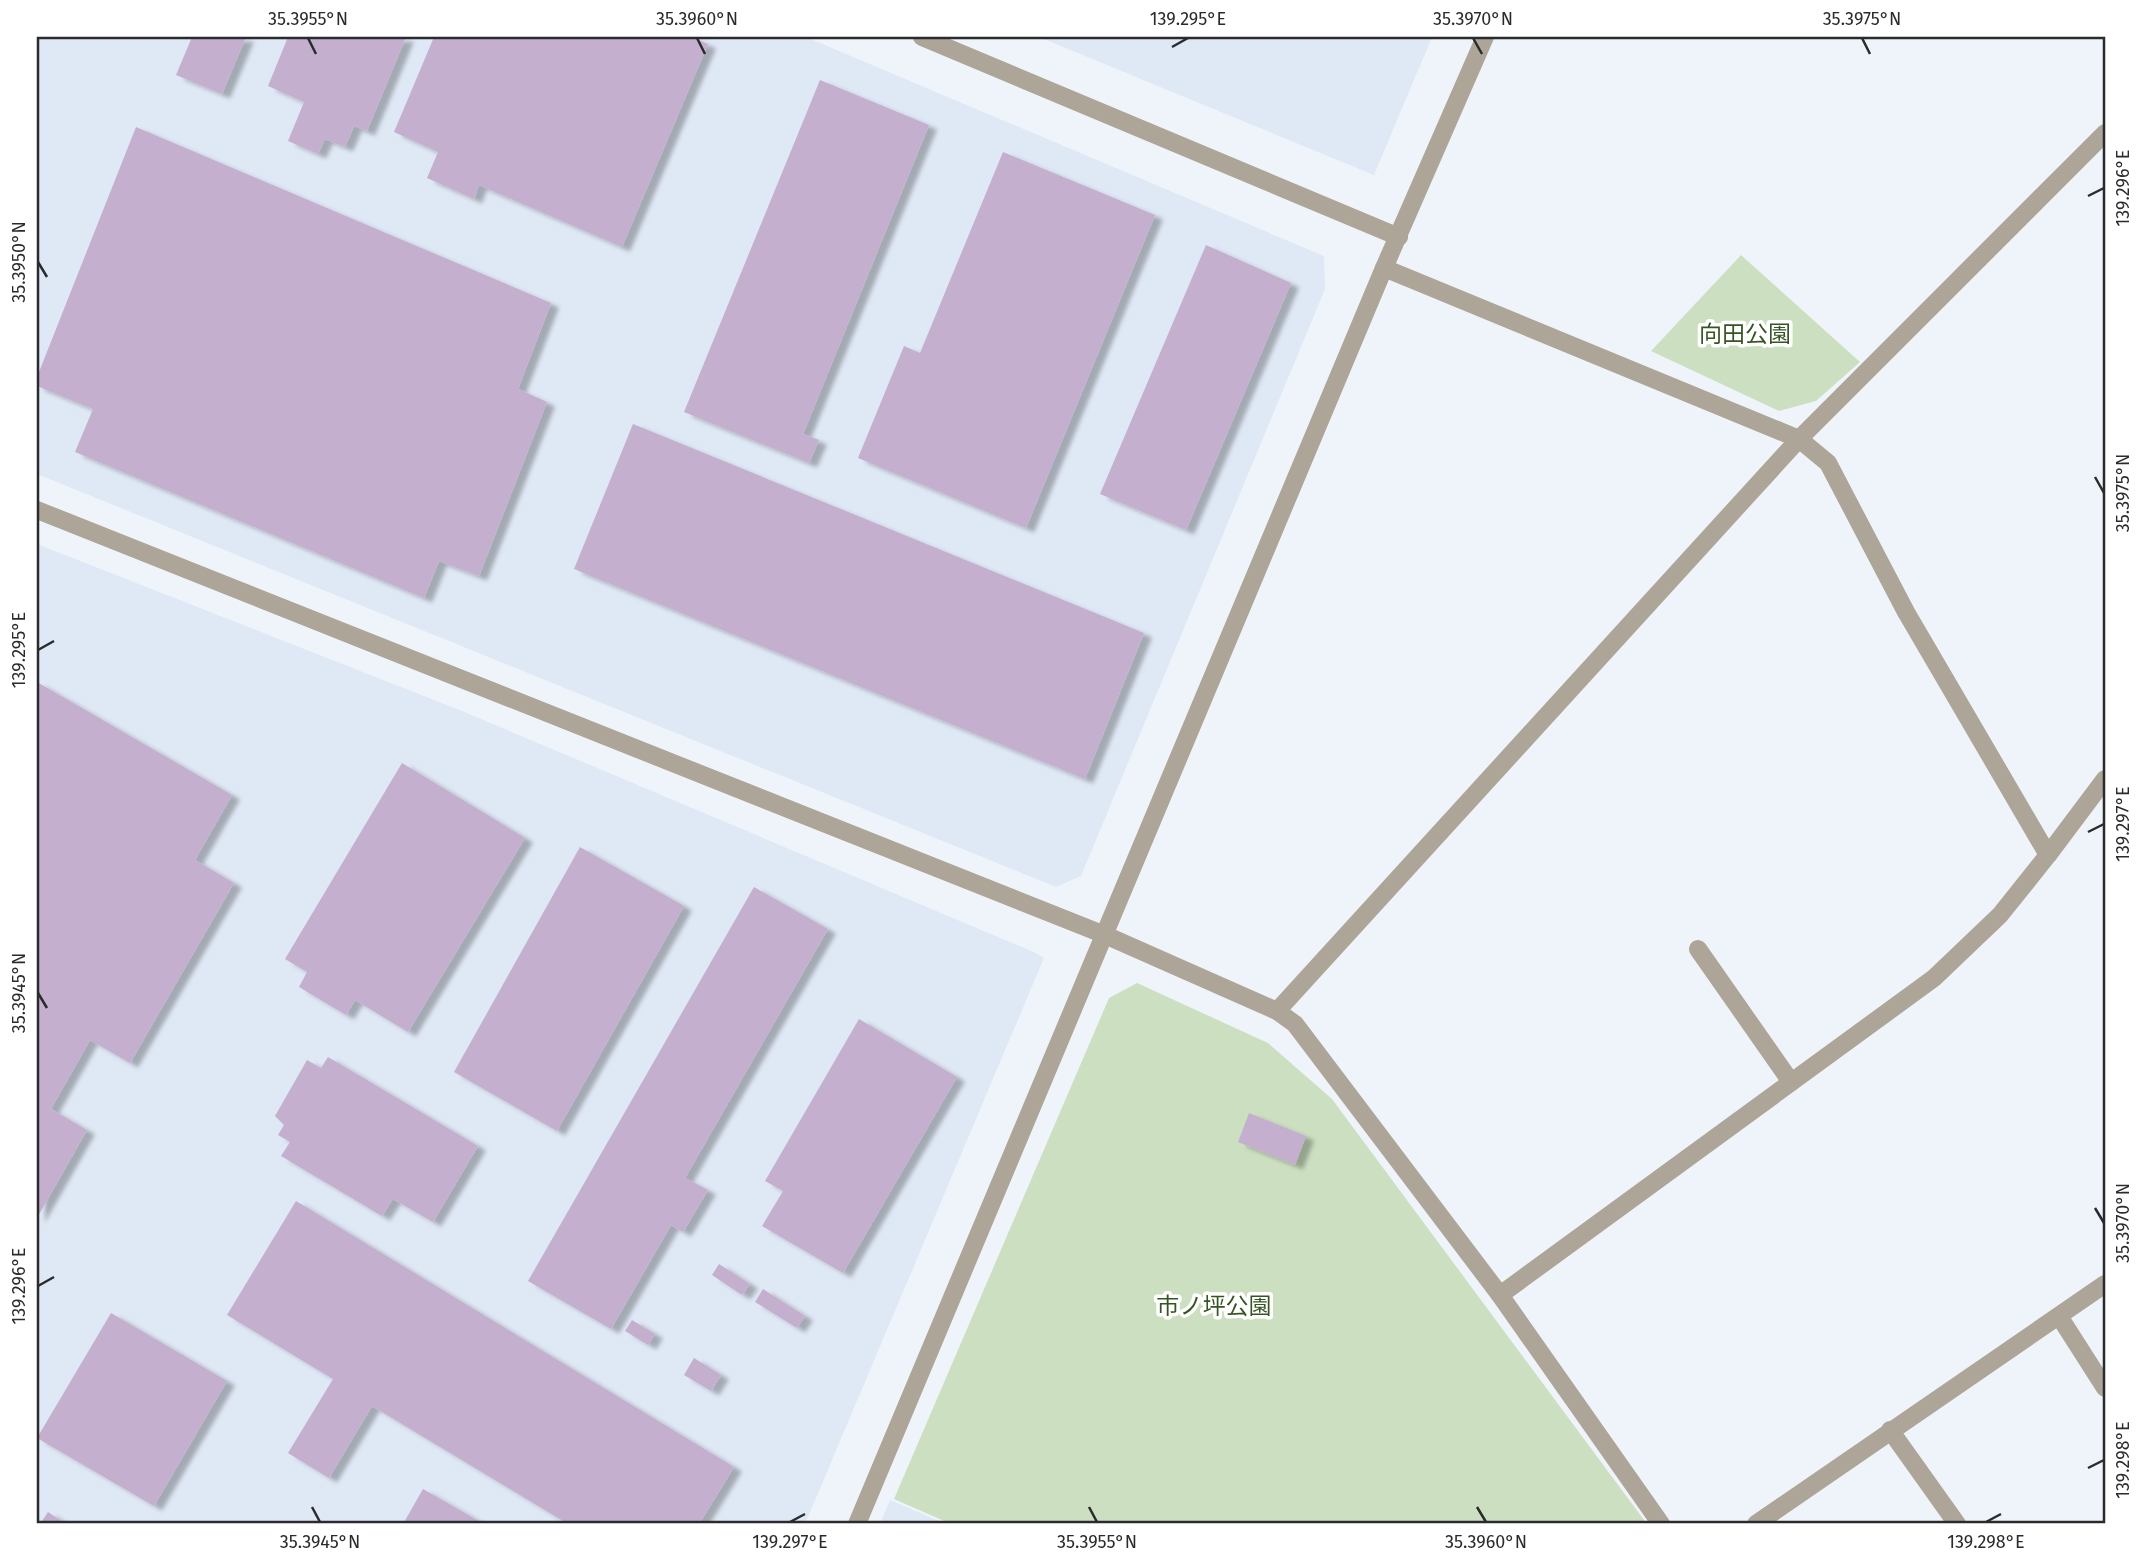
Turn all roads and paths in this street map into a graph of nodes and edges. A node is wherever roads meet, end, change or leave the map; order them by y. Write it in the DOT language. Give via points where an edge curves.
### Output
graph roads {
  1 [pos="922,37"];
  2 [pos="1485,37"];
  3 [pos="2105,132"];
  4 [pos="1399,237"];
  5 [pos="1384,268"];
  6 [pos="1799,439"];
  7 [pos="37,510"];
  8 [pos="2105,779"];
  9 [pos="2048,855"];
  10 [pos="1105,936"];
  11 [pos="1698,949"];
  12 [pos="1278,1011"];
  13 [pos="1791,1082"];
  14 [pos="2105,1284"];
  15 [pos="1500,1296"];
  16 [pos="2059,1316"];
  17 [pos="2105,1388"];
  18 [pos="1890,1430"];
  19 [pos="857,1524"];
  20 [pos="1661,1524"];
  21 [pos="1756,1524"];
  22 [pos="1957,1524"];
  1 -- 4 [label="street"];
  2 -- 4 [label="street"];
  3 -- 6 [label="street"];
  4 -- 5 [label="street"];
  5 -- 6 [label="street"];
  5 -- 10 [label="street"];
  6 -- 9 [label="street" via="1828,463 1906,612"];
  6 -- 12 [label="street"];
  7 -- 10 [label="street"];
  8 -- 9 [label="street"];
  9 -- 13 [label="street" via="2000,915 1934,978"];
  10 -- 12 [label="street"];
  10 -- 19 [label="street"];
  11 -- 13 [label="street"];
  12 -- 15 [label="street" via="1295,1024"];
  13 -- 15 [label="street"];
  14 -- 16 [label="street"];
  15 -- 20 [label="street"];
  16 -- 17 [label="street"];
  16 -- 18 [label="street"];
  18 -- 21 [label="street"];
  18 -- 22 [label="street"];
}
